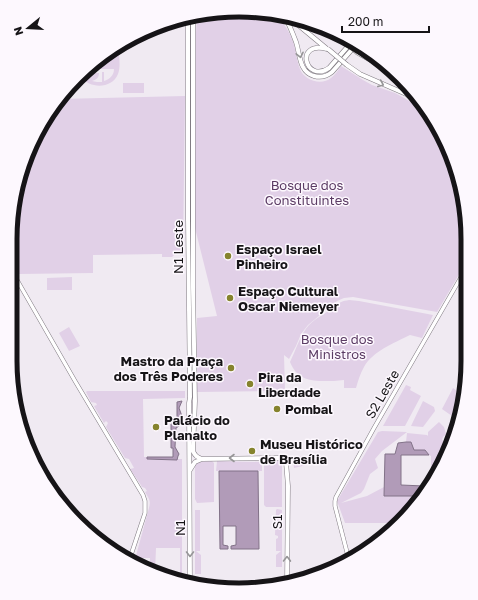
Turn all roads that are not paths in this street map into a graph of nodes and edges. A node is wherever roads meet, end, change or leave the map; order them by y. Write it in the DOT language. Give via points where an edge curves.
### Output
graph roads {
  1 [pos="190,23"];
  2 [pos="288,23"];
  3 [pos="300,26"];
  4 [pos="190,27"];
  5 [pos="348,46"];
  6 [pos="328,49"];
  7 [pos="353,49"];
  8 [pos="356,51"];
  9 [pos="367,58"];
  10 [pos="408,95"];
  11 [pos="461,277"];
  12 [pos="17,281"];
  13 [pos="202,458"];
  14 [pos="189,473"];
  15 [pos="348,554"];
  16 [pos="132,555"];
  17 [pos="190,577"];
  18 [pos="287,578"];
  1 -- 4 [label="highway"];
  2 -- 7 [label="highway, one-way" via="304,69 312,76 328,75"];
  3 -- 6 [label="highway"];
  4 -- 13 [label="highway, N1 Leste" via="195,400 193,451"];
  4 -- 14 [label="highway, N1 Leste"];
  5 -- 6 [label="highway" via="326,71 318,72 310,68 306,58 309,51 317,47"];
  6 -- 10 [label="highway, one-way, bridge" via="360,74"];
  8 -- 9 [label="highway, bridge"];
  11 -- 15 [label="main road, S2 Leste" via="336,497 335,506"];
  12 -- 16 [label="main road" via="143,495 145,513"];
  13 -- 14 [label="highway" via="195,462"];
  18 -- 13 [label="highway, S1, one-way" via="288,486 285,460"];
  14 -- 17 [label="highway, N1, one-way"];
}
